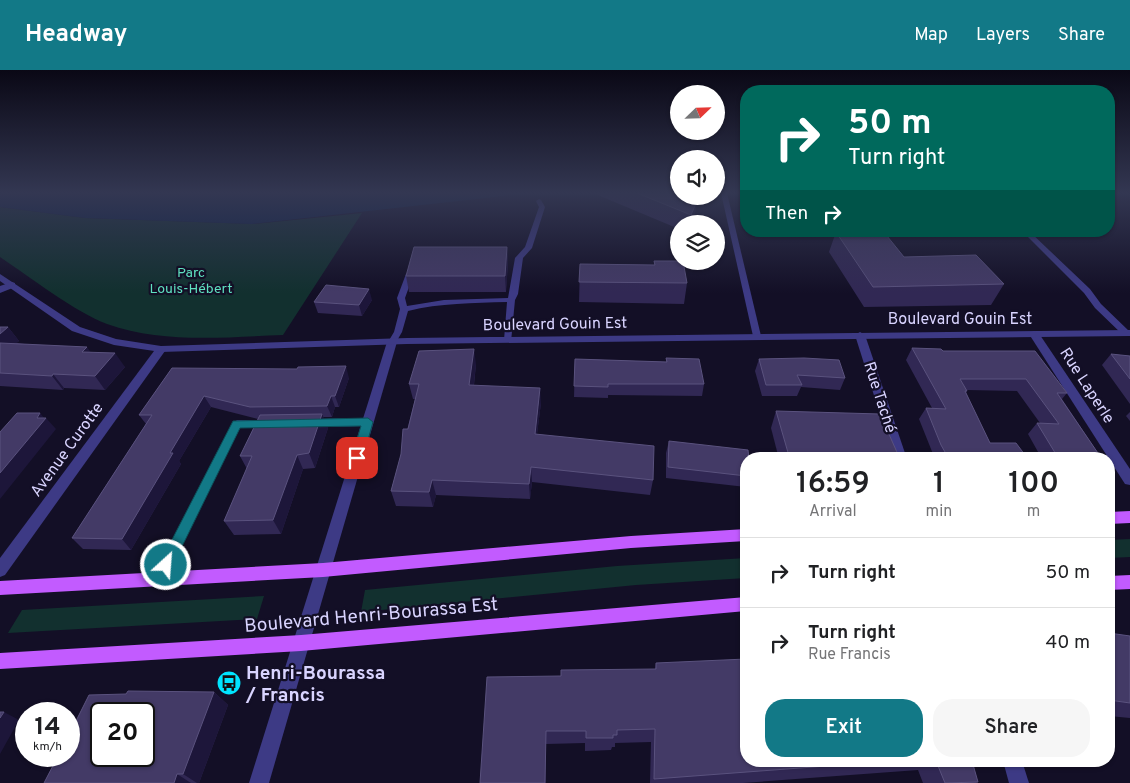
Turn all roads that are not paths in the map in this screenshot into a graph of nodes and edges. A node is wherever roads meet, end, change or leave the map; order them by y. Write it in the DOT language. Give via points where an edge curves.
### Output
graph roads {
  1 [pos="535,226"];
  2 [pos="732,226"];
  3 [pos="1031,237"];
  4 [pos="409,276"];
  5 [pos="0,277"];
  6 [pos="12,285"];
  7 [pos="0,290"];
  8 [pos="511,300"];
  9 [pos="404,309"];
  10 [pos="1128,333"];
  11 [pos="1034,334"];
  12 [pos="860,335"];
  13 [pos="757,336"];
  14 [pos="508,340"];
  15 [pos="392,342"];
  16 [pos="161,349"];
  17 [pos="368,422"];
  18 [pos="284,423"];
  19 [pos="302,423"];
  20 [pos="899,452"];
  21 [pos="1112,452"];
  22 [pos="1115,457"];
  23 [pos="1130,480"];
  24 [pos="1130,517"];
  25 [pos="1115,518"];
  26 [pos="740,536"];
  27 [pos="0,570"];
  28 [pos="323,570"];
  29 [pos="159,579"];
  30 [pos="1130,582"];
  31 [pos="1115,583"];
  32 [pos="0,588"];
  33 [pos="740,604"];
  34 [pos="301,643"];
  35 [pos="0,661"];
  36 [pos="1014,767"];
  37 [pos="259,783"];
  38 [pos="1019,783"];
  1 -- 8 [label="lane" via="528,248 519,258"];
  2 -- 13 [label="lane"];
  3 -- 10 [label="lane"];
  4 -- 9 [label="lane" via="401,298"];
  5 -- 6 [label="street, Boulevard Gouin Est"];
  6 -- 7 [label="street"];
  6 -- 16 [label="street, Boulevard Gouin Est" via="82,332 114,342"];
  8 -- 9 [label="lane" via="444,301"];
  8 -- 14 [label="lane"];
  9 -- 15 [label="lane"];
  10 -- 11 [label="street, Boulevard Gouin Est"];
  11 -- 12 [label="street, Boulevard Gouin Est"];
  11 -- 21 [label="street, Rue Laperle"];
  12 -- 13 [label="street, Boulevard Gouin Est"];
  12 -- 20 [label="street, Rue Taché"];
  13 -- 14 [label="street, Boulevard Gouin Est"];
  14 -- 15 [label="street, Boulevard Gouin Est"];
  15 -- 16 [label="street, Boulevard Gouin Est"];
  15 -- 17 [label="street"];
  16 -- 27 [label="street, Avenue Curotte"];
  17 -- 19 [label="lane"];
  17 -- 28 [label="street"];
  18 -- 29 [label="lane" via="237,424"];
  22 -- 23 [label="street, Rue Laperle"];
  24 -- 25 [label="main road"];
  26 -- 28 [label="main road" via="631,542"];
  28 -- 29 [label="main road"];
  28 -- 34 [label="street"];
  29 -- 32 [label="main road"];
  30 -- 31 [label="main road"];
  33 -- 34 [label="main road, Boulevard Henri-Bourassa Est"];
  34 -- 35 [label="main road, Boulevard Henri-Bourassa Est"];
  34 -- 37 [label="street"];
  36 -- 38 [label="street"];
}
